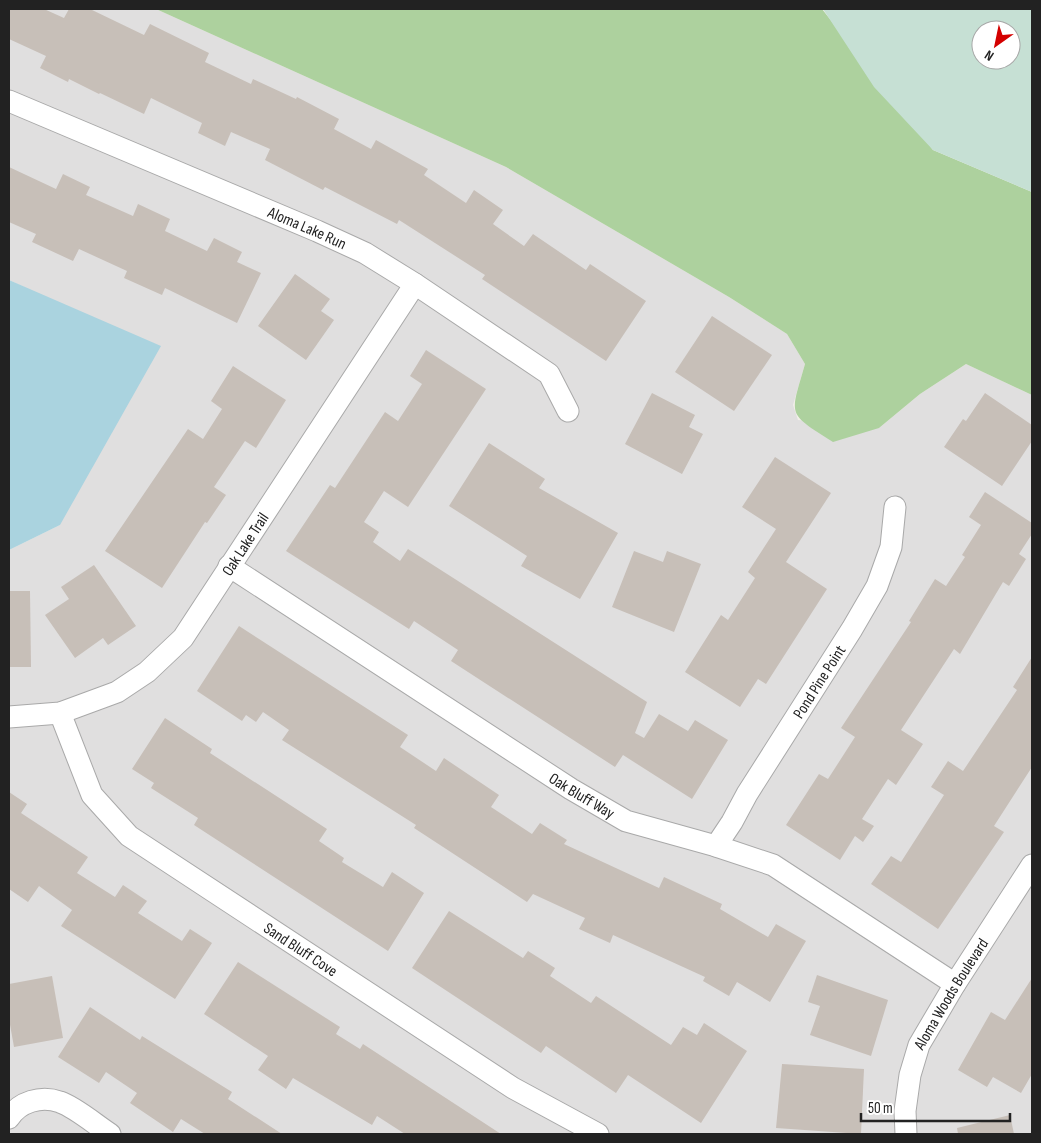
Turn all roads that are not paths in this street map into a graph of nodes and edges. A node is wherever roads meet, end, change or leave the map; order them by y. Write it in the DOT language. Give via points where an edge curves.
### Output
graph roads {
  1 [pos="9,101"];
  2 [pos="415,284"];
  3 [pos="568,410"];
  4 [pos="895,507"];
  5 [pos="229,566"];
  6 [pos="60,713"];
  7 [pos="9,717"];
  8 [pos="716,846"];
  9 [pos="1032,865"];
  10 [pos="955,984"];
  11 [pos="9,1118"];
  12 [pos="110,1134"];
  13 [pos="598,1134"];
  14 [pos="906,1134"];
  1 -- 2 [label="street, Aloma Lake Run" via="317,231 365,253"];
  2 -- 3 [label="street, Aloma Lake Run" via="548,374"];
  2 -- 5 [label="street, Oak Lake Trail"];
  4 -- 8 [label="street, Pond Pine Point" via="891,547 877,586"];
  5 -- 6 [label="street, Oak Lake Trail" via="183,638 147,672 117,692"];
  5 -- 8 [label="street, Oak Bluff Way" via="563,784 626,821"];
  6 -- 7 [label="street, Oak Lake Trail"];
  6 -- 13 [label="street, Sand Bluff Cove" via="92,795 128,836 513,1088"];
  8 -- 10 [label="street, Oak Bluff Way" via="772,865"];
  9 -- 10 [label="street, Aloma Woods Boulevard"];
  10 -- 14 [label="street, Aloma Woods Boulevard" via="920,1045 910,1075 905,1111"];
  11 -- 12 [label="street" via="16,1107 32,1100 60,1101"];
}
